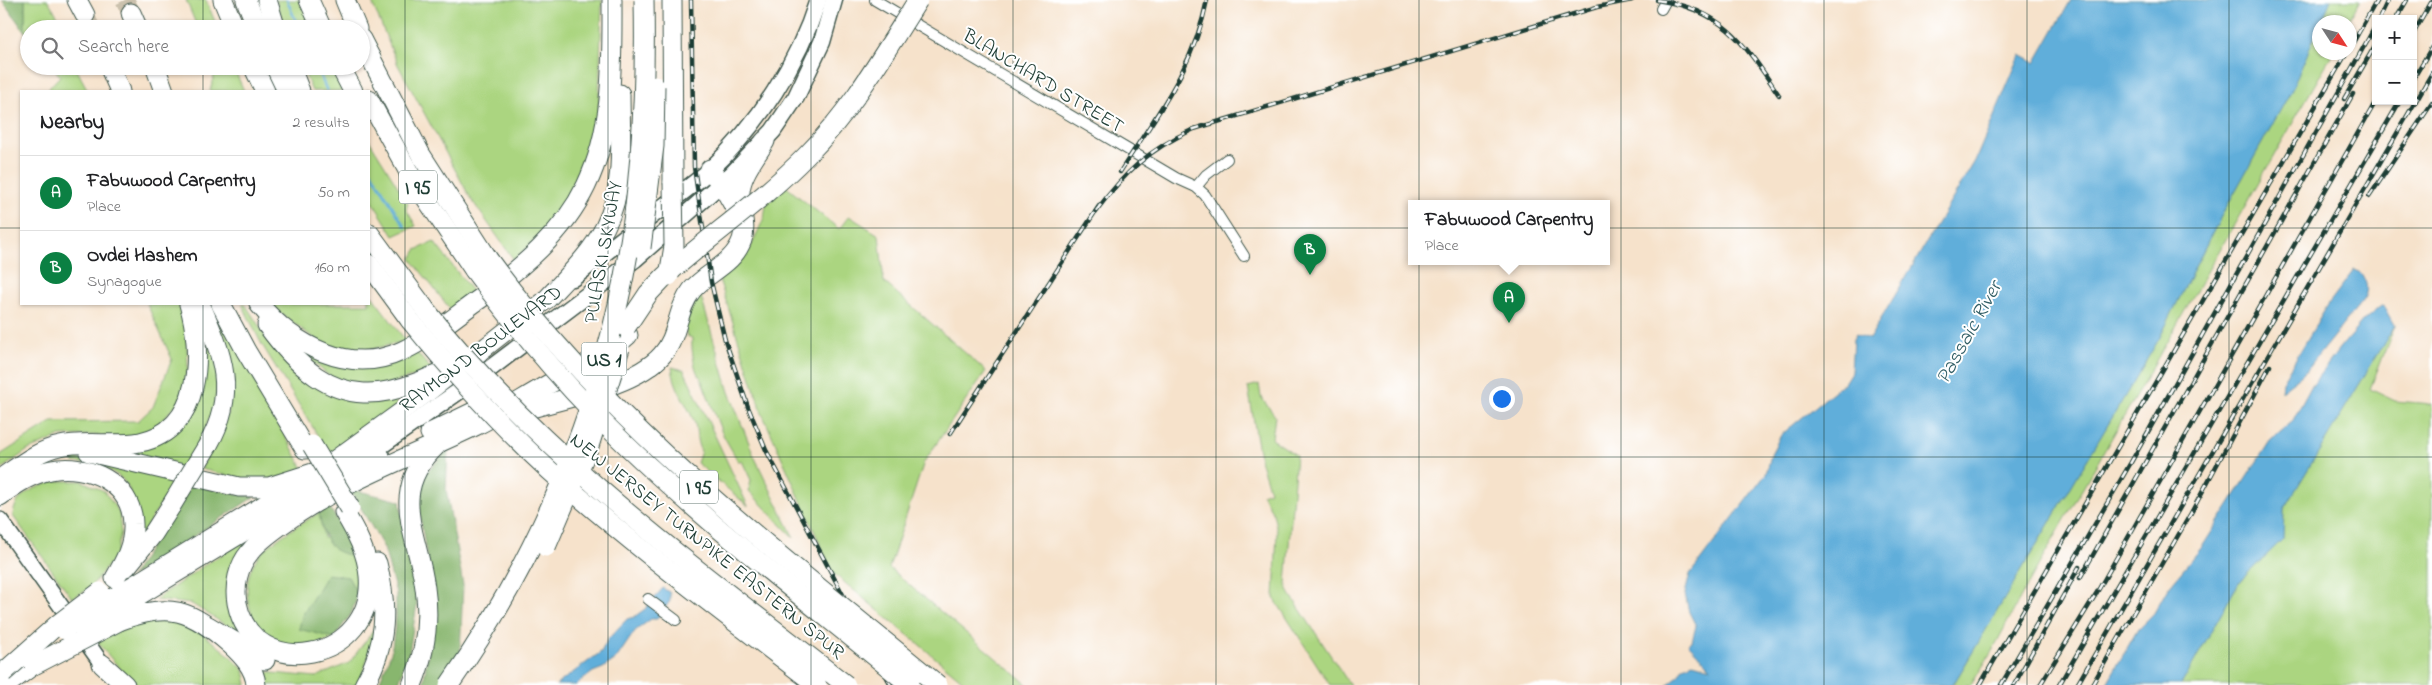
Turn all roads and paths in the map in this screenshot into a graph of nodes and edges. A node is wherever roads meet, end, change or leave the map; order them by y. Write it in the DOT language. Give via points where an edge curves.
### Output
graph roads {
  1 [pos="223,0"];
  2 [pos="246,0"];
  3 [pos="267,0"];
  4 [pos="308,0"];
  5 [pos="323,0"];
  6 [pos="345,0"];
  7 [pos="612,0"];
  8 [pos="617,0"];
  9 [pos="644,0"];
  10 [pos="655,0"];
  11 [pos="672,0"];
  12 [pos="818,0"];
  13 [pos="834,0"];
  14 [pos="875,0"];
  15 [pos="918,0"];
  16 [pos="231,20"];
  17 [pos="254,20"];
  18 [pos="273,20"];
  19 [pos="318,20"];
  20 [pos="331,20"];
  21 [pos="353,20"];
  22 [pos="370,56"];
  23 [pos="113,75"];
  24 [pos="158,75"];
  25 [pos="257,75"];
  26 [pos="279,75"];
  27 [pos="294,75"];
  28 [pos="345,75"];
  29 [pos="356,75"];
  30 [pos="120,90"];
  31 [pos="164,90"];
  32 [pos="265,90"];
  33 [pos="287,90"];
  34 [pos="300,90"];
  35 [pos="352,90"];
  36 [pos="364,90"];
  37 [pos="370,102"];
  38 [pos="370,114"];
  39 [pos="390,140"];
  40 [pos="765,141"];
  41 [pos="1227,158"];
  42 [pos="716,177"];
  43 [pos="1196,187"];
  44 [pos="743,226"];
  45 [pos="370,235"];
  46 [pos="1244,256"];
  47 [pos="481,264"];
  48 [pos="370,265"];
  49 [pos="547,299"];
  50 [pos="189,305"];
  51 [pos="200,305"];
  52 [pos="222,305"];
  53 [pos="231,305"];
  54 [pos="253,305"];
  55 [pos="260,305"];
  56 [pos="418,315"];
  57 [pos="627,331"];
  58 [pos="478,353"];
  59 [pos="476,426"];
  60 [pos="440,442"];
  61 [pos="308,447"];
  62 [pos="40,454"];
  63 [pos="349,468"];
  64 [pos="319,471"];
  65 [pos="0,479"];
  66 [pos="0,496"];
  67 [pos="347,510"];
  68 [pos="0,520"];
  69 [pos="380,577"];
  70 [pos="115,578"];
  71 [pos="648,599"];
  72 [pos="110,606"];
  73 [pos="676,620"];
  74 [pos="208,626"];
  75 [pos="102,664"];
  76 [pos="34,665"];
  77 [pos="3,678"];
  78 [pos="110,685"];
  79 [pos="124,685"];
  80 [pos="256,685"];
  81 [pos="364,685"];
  82 [pos="412,685"];
  83 [pos="449,685"];
  84 [pos="464,685"];
  85 [pos="817,685"];
  86 [pos="846,685"];
  87 [pos="910,685"];
  88 [pos="938,685"];
  1 -- 16 [label="highway"];
  2 -- 17 [label="highway"];
  3 -- 18 [label="highway"];
  4 -- 19 [label="highway"];
  5 -- 20 [label="highway"];
  6 -- 21 [label="highway"];
  7 -- 55 [label="highway" via="610,93 596,162 570,214 532,257 426,338 402,351 377,358 348,359 314,349 284,330"];
  8 -- 49 [label="highway" via="620,152 616,198 596,242"];
  9 -- 83 [label="highway, PULASKI SKYWAY / US 1, bridge" via="641,135 635,205 620,295 605,355 574,450 534,543 484,632"];
  10 -- 57 [label="highway, PULASKI SKYWAY / US 1, bridge" via="652,172"];
  11 -- 57 [label="highway, bridge" via="674,246 670,274 652,309"];
  12 -- 42 [label="main road, RAYMOND BOULEVARD" via="804,37 782,78"];
  13 -- 40 [label="main road, RAYMOND BOULEVARD" via="822,42 806,77 787,112"];
  14 -- 43 [label="street, BLANCHARD STREET"];
  15 -- 57 [label="highway, bridge" via="864,83 824,136 788,174 665,276 648,294"];
  22 -- 47 [label="highway, I 95"];
  23 -- 30 [label="highway"];
  24 -- 31 [label="highway"];
  25 -- 32 [label="highway"];
  26 -- 33 [label="highway"];
  27 -- 34 [label="highway"];
  28 -- 35 [label="highway"];
  29 -- 36 [label="highway"];
  37 -- 39 [label="highway, I 95"];
  38 -- 39 [label="highway"];
  39 -- 47 [label="highway, I 95" via="439,220"];
  40 -- 42 [label="main road, RAYMOND BOULEVARD"];
  40 -- 44 [label="highway" via="740,188"];
  41 -- 43 [label="street"];
  42 -- 44 [label="highway"];
  42 -- 49 [label="main road, RAYMOND BOULEVARD"];
  42 -- 63 [label="main road, RAYMOND BOULEVARD" via="652,244 439,406"];
  43 -- 46 [label="street, BLANCHARD STREET"];
  44 -- 59 [label="highway" via="738,249 689,294 671,341 652,364 635,375 601,388"];
  45 -- 56 [label="highway, NEW JERSEY TURNPIKE EASTERN SPUR"];
  47 -- 87 [label="highway, I 95, bridge" via="551,367 628,446"];
  47 -- 88 [label="highway, I 95, bridge" via="641,434"];
  48 -- 56 [label="highway, NEW JERSEY TURNPIKE EASTERN SPUR"];
  49 -- 58 [label="highway, RAYMOND BOULEVARD"];
  50 -- 62 [label="highway" via="197,341 197,374 189,400 172,425 145,441 59,446"];
  51 -- 70 [label="highway, bridge" via="220,350 225,378 221,416 208,446 147,543"];
  52 -- 61 [label="highway" via="246,351"];
  53 -- 61 [label="highway"];
  54 -- 58 [label="highway" via="302,366 323,382 353,393 380,394 406,387 438,375"];
  56 -- 85 [label="highway, NEW JERSEY TURNPIKE EASTERN SPUR, bridge" via="479,400 562,481 644,550"];
  56 -- 86 [label="highway, NEW JERSEY TURNPIKE EASTERN SPUR, bridge" via="571,466"];
  57 -- 59 [label="highway" via="600,355"];
  57 -- 63 [label="highway" via="391,452"];
  57 -- 84 [label="highway, PULASKI SKYWAY / US 1, bridge" via="564,508 518,599"];
  58 -- 64 [label="highway, RAYMOND BOULEVARD"];
  59 -- 60 [label="highway"];
  60 -- 67 [label="highway" via="372,472 316,502 270,533 250,552 237,580 239,611 253,636 274,652 296,657 322,653 348,636 361,616 369,592 368,567"];
  60 -- 82 [label="highway" via="419,466 409,492 408,513 425,586 427,618 423,653"];
  61 -- 67 [label="highway"];
  62 -- 64 [label="highway" via="92,452 255,488"];
  62 -- 65 [label="highway"];
  63 -- 72 [label="highway, RAYMOND BOULEVARD"];
  64 -- 72 [label="highway, RAYMOND BOULEVARD"];
  66 -- 70 [label="highway" via="25,479 52,470 82,469 108,480 127,500 133,522 128,553"];
  67 -- 69 [label="highway" via="370,543"];
  68 -- 75 [label="main road"];
  69 -- 74 [label="highway" via="376,605 366,629 350,649 326,663 298,667 277,664"];
  69 -- 81 [label="highway" via="385,606 383,635 375,664"];
  70 -- 72 [label="highway"];
  71 -- 73 [label="street"];
  72 -- 74 [label="highway" via="145,612 168,610 190,615"];
  72 -- 76 [label="highway, bridge"];
  72 -- 77 [label="highway, bridge" via="58,624"];
  74 -- 80 [label="highway" via="246,662"];
  75 -- 78 [label="highway"];
  75 -- 79 [label="highway"];
  76 -- 77 [label="highway"];
}
